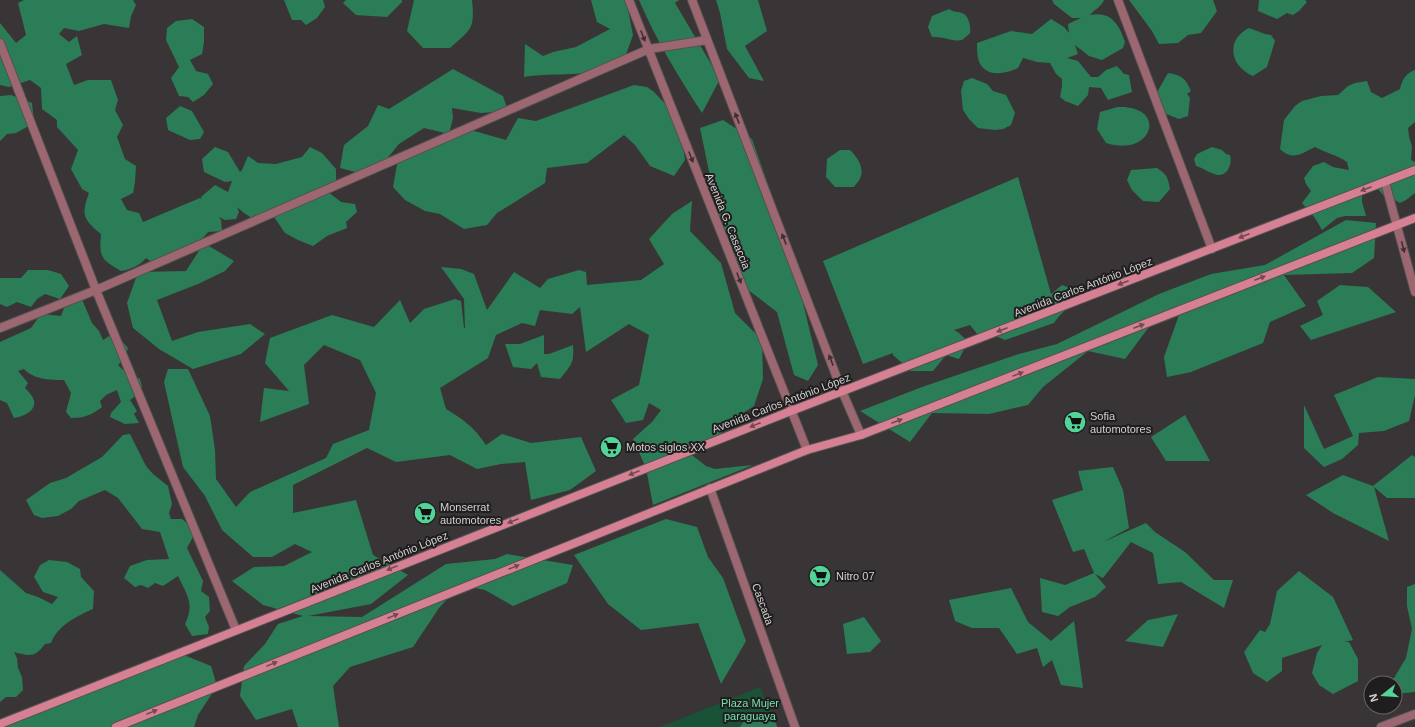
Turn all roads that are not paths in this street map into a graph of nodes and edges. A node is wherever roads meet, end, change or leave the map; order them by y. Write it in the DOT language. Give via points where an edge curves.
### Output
graph roads {
  1 [pos="629,0"];
  2 [pos="692,0"];
  3 [pos="1118,0"];
  4 [pos="707,40"];
  5 [pos="0,43"];
  6 [pos="649,49"];
  7 [pos="1415,170"];
  8 [pos="1385,182"];
  9 [pos="1415,218"];
  10 [pos="1397,225"];
  11 [pos="1212,249"];
  12 [pos="96,290"];
  13 [pos="1415,292"];
  14 [pos="0,328"];
  15 [pos="842,391"];
  16 [pos="791,411"];
  17 [pos="861,436"];
  18 [pos="807,450"];
  19 [pos="710,488"];
  20 [pos="236,630"];
  21 [pos="1415,714"];
  22 [pos="0,724"];
  23 [pos="116,727"];
  24 [pos="796,727"];
  25 [pos="1381,727"];
  1 -- 6 [label="street, Avenida G. Casaccia, one-way"];
  2 -- 4 [label="street"];
  3 -- 11 [label="street"];
  4 -- 6 [label="street"];
  15 -- 4 [label="street, one-way"];
  5 -- 12 [label="street"];
  6 -- 12 [label="street"];
  6 -- 16 [label="street, Avenida G. Casaccia, one-way"];
  7 -- 8 [label="main road, Avenida Carlos António López"];
  8 -- 10 [label="street"];
  8 -- 11 [label="main road, Avenida Carlos António López, one-way"];
  9 -- 10 [label="main road"];
  10 -- 13 [label="street, one-way"];
  17 -- 10 [label="main road, one-way"];
  11 -- 15 [label="main road, Avenida Carlos António López, one-way"];
  12 -- 14 [label="street"];
  12 -- 20 [label="street"];
  15 -- 16 [label="main road, Avenida Carlos António López"];
  15 -- 17 [label="street"];
  16 -- 18 [label="street, Avenida G. Casaccia"];
  16 -- 20 [label="main road, Avenida Carlos António López, one-way"];
  17 -- 18 [label="main road"];
  18 -- 19 [label="main road"];
  23 -- 19 [label="main road, one-way"];
  19 -- 24 [label="street, Cascada"];
  20 -- 22 [label="main road, Avenida Carlos António López"];
  21 -- 25 [label="street"];
}
